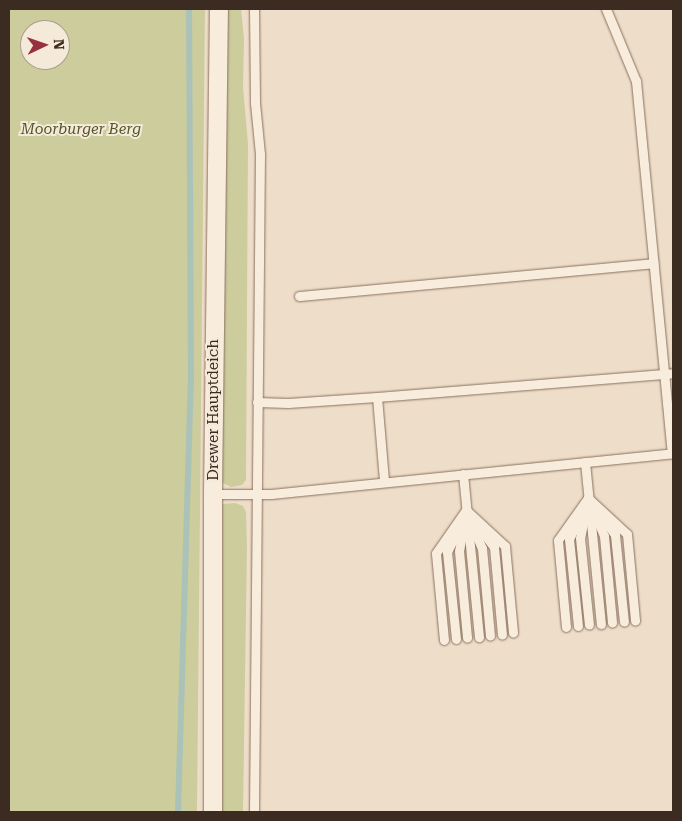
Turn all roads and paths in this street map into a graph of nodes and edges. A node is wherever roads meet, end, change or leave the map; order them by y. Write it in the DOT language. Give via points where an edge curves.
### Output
graph roads {
  1 [pos="219,9"];
  2 [pos="254,9"];
  3 [pos="606,9"];
  4 [pos="654,263"];
  5 [pos="299,296"];
  6 [pos="669,374"];
  7 [pos="376,397"];
  8 [pos="257,402"];
  9 [pos="673,453"];
  10 [pos="584,462"];
  11 [pos="463,474"];
  12 [pos="384,481"];
  13 [pos="213,494"];
  14 [pos="256,494"];
  15 [pos="588,498"];
  16 [pos="466,510"];
  17 [pos="635,621"];
  18 [pos="624,622"];
  19 [pos="612,623"];
  20 [pos="600,624"];
  21 [pos="589,625"];
  22 [pos="578,626"];
  23 [pos="566,628"];
  24 [pos="513,633"];
  25 [pos="502,634"];
  26 [pos="490,636"];
  27 [pos="479,637"];
  28 [pos="467,638"];
  29 [pos="456,639"];
  30 [pos="444,640"];
  31 [pos="213,812"];
  32 [pos="254,812"];
  1 -- 13 [label="street, Drewer Hauptdeich"];
  2 -- 8 [label="lane" via="255,103 260,154"];
  3 -- 4 [label="lane" via="636,82"];
  4 -- 5 [label="lane"];
  4 -- 6 [label="lane"];
  6 -- 7 [label="lane"];
  6 -- 9 [label="lane"];
  7 -- 8 [label="lane"];
  7 -- 12 [label="lane"];
  8 -- 14 [label="lane"];
  9 -- 10 [label="lane"];
  10 -- 11 [label="lane"];
  10 -- 15 [label="lane"];
  11 -- 12 [label="lane"];
  11 -- 16 [label="lane"];
  12 -- 14 [label="lane"];
  13 -- 14 [label="lane"];
  13 -- 31 [label="street, Drewer Hauptdeich"];
  14 -- 32 [label="lane"];
  15 -- 17 [label="lane" via="627,534"];
  15 -- 18 [label="lane" via="615,535"];
  15 -- 19 [label="lane" via="604,536"];
  15 -- 20 [label="lane"];
  15 -- 21 [label="lane" via="580,538"];
  15 -- 22 [label="lane" via="569,539"];
  15 -- 23 [label="lane" via="558,540"];
  16 -- 24 [label="lane" via="505,546"];
  16 -- 25 [label="lane" via="494,548"];
  16 -- 26 [label="lane" via="482,548"];
  16 -- 27 [label="lane"];
  16 -- 28 [label="lane" via="459,551"];
  16 -- 29 [label="lane" via="447,552"];
  16 -- 30 [label="lane" via="436,553"];
}
